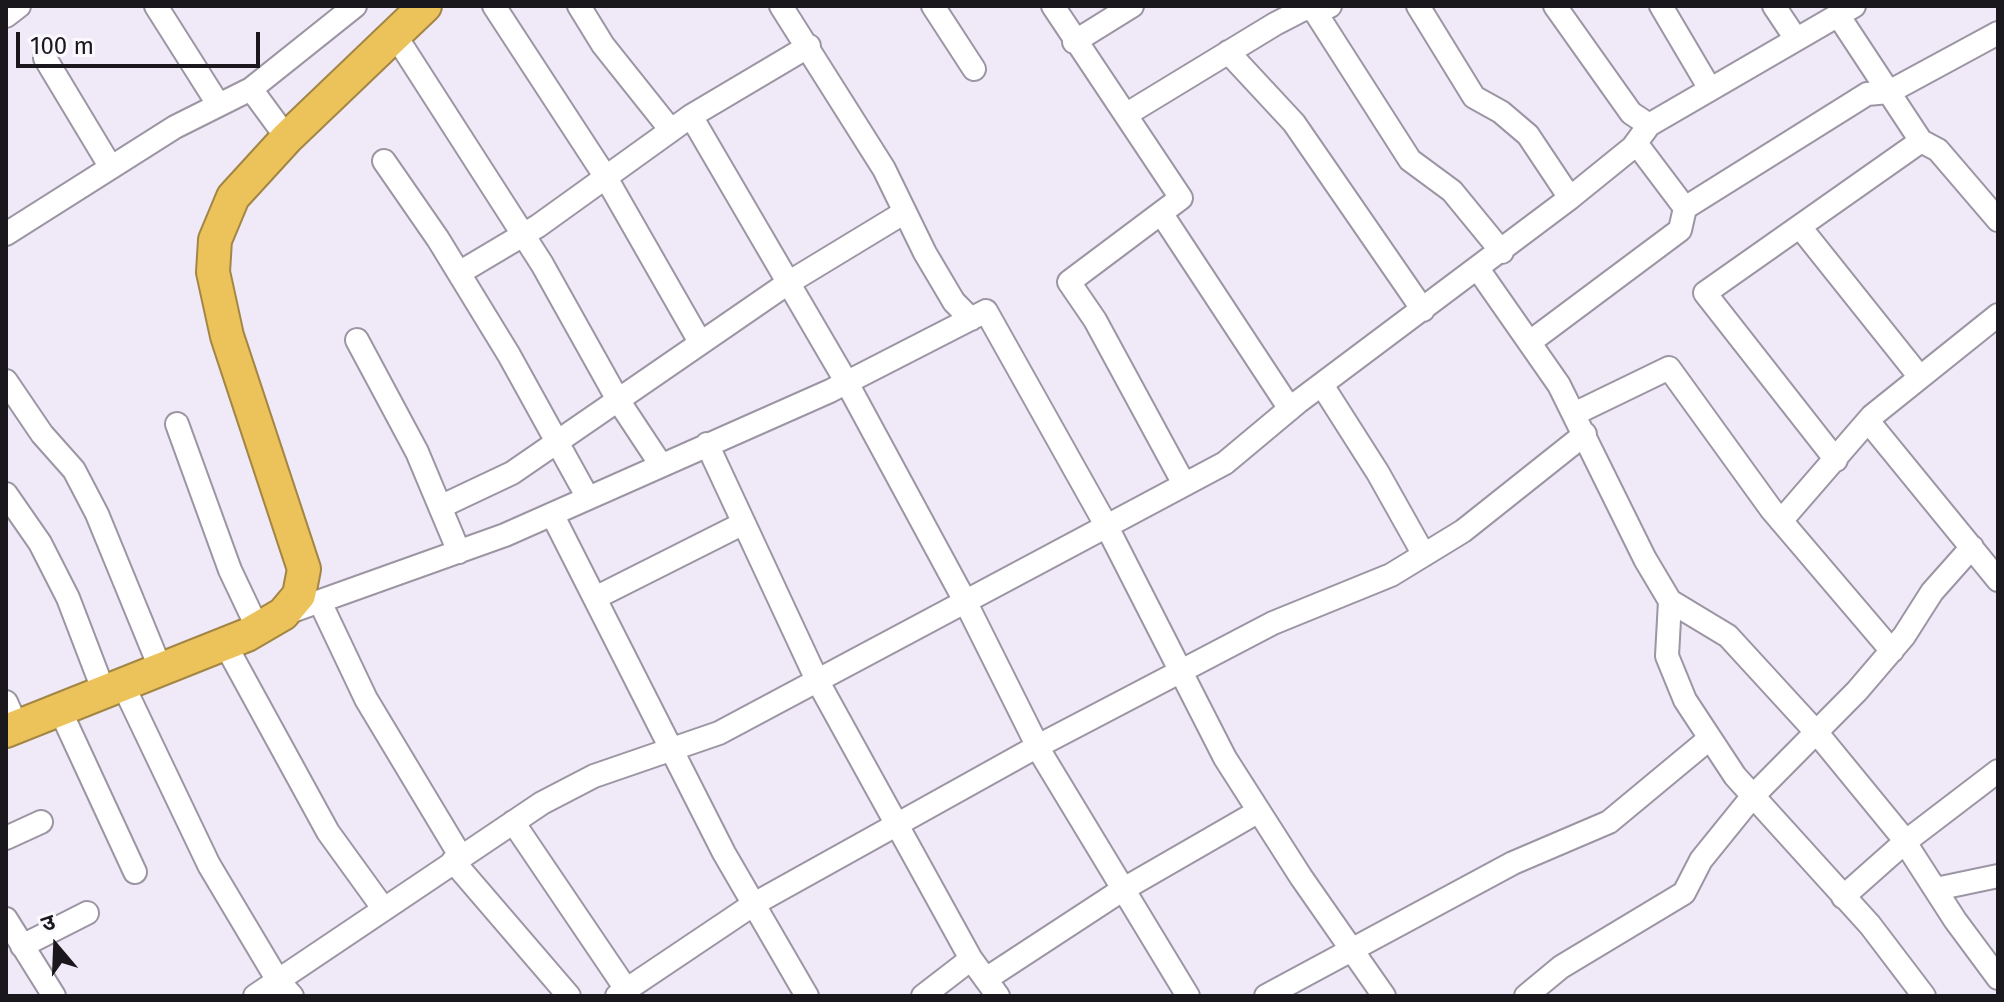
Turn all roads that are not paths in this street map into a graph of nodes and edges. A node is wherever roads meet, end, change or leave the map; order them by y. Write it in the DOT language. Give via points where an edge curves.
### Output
graph roads {
  1 [pos="19,6"];
  2 [pos="156,6"];
  3 [pos="355,6"];
  4 [pos="425,6"];
  5 [pos="494,6"];
  6 [pos="579,6"];
  7 [pos="781,6"];
  8 [pos="933,6"];
  9 [pos="1053,6"];
  10 [pos="1132,6"];
  11 [pos="1418,6"];
  12 [pos="1555,6"];
  13 [pos="1661,6"];
  14 [pos="1774,6"];
  15 [pos="1322,8"];
  16 [pos="1846,11"];
  17 [pos="6,16"];
  18 [pos="1998,33"];
  19 [pos="395,35"];
  20 [pos="1796,39"];
  21 [pos="1074,42"];
  22 [pos="809,46"];
  23 [pos="1228,52"];
  24 [pos="45,58"];
  25 [pos="974,69"];
  26 [pos="251,89"];
  27 [pos="1710,89"];
  28 [pos="1885,92"];
  29 [pos="218,104"];
  30 [pos="1127,114"];
  31 [pos="691,116"];
  32 [pos="670,129"];
  33 [pos="1642,134"];
  34 [pos="287,138"];
  35 [pos="1921,141"];
  36 [pos="384,161"];
  37 [pos="110,166"];
  38 [pos="605,176"];
  39 [pos="1570,198"];
  40 [pos="1685,208"];
  41 [pos="905,212"];
  42 [pos="1161,213"];
  43 [pos="1998,220"];
  44 [pos="9,226"];
  45 [pos="1800,227"];
  46 [pos="523,235"];
  47 [pos="1502,252"];
  48 [pos="1478,269"];
  49 [pos="459,273"];
  50 [pos="788,283"];
  51 [pos="1423,310"];
  52 [pos="1998,315"];
  53 [pos="971,319"];
  54 [pos="357,340"];
  55 [pos="700,342"];
  56 [pos="1530,342"];
  57 [pos="1919,376"];
  58 [pos="6,381"];
  59 [pos="847,383"];
  60 [pos="1322,385"];
  61 [pos="618,400"];
  62 [pos="1290,409"];
  63 [pos="1868,421"];
  64 [pos="177,424"];
  65 [pos="1580,424"];
  66 [pos="557,443"];
  67 [pos="707,444"];
  68 [pos="1836,460"];
  69 [pos="661,465"];
  70 [pos="1184,484"];
  71 [pos="6,494"];
  72 [pos="588,498"];
  73 [pos="440,507"];
  74 [pos="552,514"];
  75 [pos="1781,521"];
  76 [pos="744,523"];
  77 [pos="1106,525"];
  78 [pos="1972,547"];
  79 [pos="459,552"];
  80 [pos="1424,555"];
  81 [pos="1998,580"];
  82 [pos="595,598"];
  83 [pos="965,601"];
  84 [pos="1670,601"];
  85 [pos="320,602"];
  86 [pos="270,621"];
  87 [pos="225,644"];
  88 [pos="1892,651"];
  89 [pos="161,670"];
  90 [pos="1180,670"];
  91 [pos="817,680"];
  92 [pos="114,688"];
  93 [pos="60,710"];
  94 [pos="10,720"];
  95 [pos="1817,733"];
  96 [pos="1709,739"];
  97 [pos="1038,746"];
  98 [pos="671,749"];
  99 [pos="1998,771"];
  100 [pos="1752,797"];
  101 [pos="1259,811"];
  102 [pos="41,822"];
  103 [pos="513,822"];
  104 [pos="896,825"];
  105 [pos="6,838"];
  106 [pos="1905,842"];
  107 [pos="457,859"];
  108 [pos="135,872"];
  109 [pos="1998,876"];
  110 [pos="1936,889"];
  111 [pos="1122,890"];
  112 [pos="1843,897"];
  113 [pos="754,904"];
  114 [pos="383,908"];
  115 [pos="87,913"];
  116 [pos="6,919"];
  117 [pos="15,944"];
  118 [pos="1350,948"];
  119 [pos="971,959"];
  120 [pos="1998,978"];
  121 [pos="277,979"];
  122 [pos="992,988"];
  123 [pos="622,993"];
  124 [pos="54,996"];
  125 [pos="255,996"];
  126 [pos="292,996"];
  127 [pos="569,996"];
  128 [pos="807,996"];
  129 [pos="923,996"];
  130 [pos="1188,996"];
  131 [pos="1266,996"];
  132 [pos="1384,996"];
  133 [pos="1526,996"];
  134 [pos="1924,996"];
  1 -- 17 [label="street"];
  2 -- 29 [label="street"];
  3 -- 26 [label="street"];
  4 -- 19 [label="highway"];
  5 -- 38 [label="street"];
  6 -- 32 [label="street"];
  7 -- 22 [label="street"];
  8 -- 25 [label="street"];
  9 -- 21 [label="street"];
  10 -- 21 [label="street"];
  11 -- 39 [label="street" via="1474,97 1528,135"];
  12 -- 33 [label="street"];
  13 -- 27 [label="street"];
  14 -- 20 [label="street"];
  15 -- 23 [label="street" via="1304,9"];
  15 -- 47 [label="street" via="1410,160 1452,191"];
  16 -- 20 [label="street"];
  16 -- 28 [label="street"];
  18 -- 28 [label="street"];
  19 -- 34 [label="highway"];
  19 -- 46 [label="street"];
  20 -- 27 [label="street"];
  21 -- 30 [label="street"];
  22 -- 31 [label="street"];
  22 -- 41 [label="street"];
  23 -- 30 [label="street"];
  23 -- 51 [label="street" via="1294,123"];
  24 -- 37 [label="street"];
  26 -- 29 [label="street"];
  26 -- 34 [label="street"];
  27 -- 33 [label="street"];
  28 -- 35 [label="street"];
  28 -- 40 [label="street" via="1867,94"];
  29 -- 37 [label="street"];
  30 -- 42 [label="street" via="1181,198"];
  31 -- 32 [label="street"];
  31 -- 50 [label="street"];
  32 -- 38 [label="street"];
  33 -- 39 [label="street"];
  33 -- 40 [label="street"];
  34 -- 86 [label="highway" via="233,197 215,240 213,272 227,336 304,569 299,595"];
  35 -- 43 [label="street" via="1938,150"];
  35 -- 45 [label="street"];
  36 -- 49 [label="street"];
  37 -- 44 [label="street"];
  38 -- 46 [label="street"];
  38 -- 55 [label="street"];
  39 -- 47 [label="street"];
  40 -- 56 [label="street" via="1680,230"];
  41 -- 50 [label="street"];
  41 -- 53 [label="street" via="954,302"];
  42 -- 62 [label="street"];
  42 -- 70 [label="street" via="1069,282"];
  45 -- 57 [label="street"];
  45 -- 68 [label="street" via="1705,293"];
  46 -- 49 [label="street"];
  46 -- 61 [label="street"];
  47 -- 48 [label="street"];
  48 -- 51 [label="street"];
  48 -- 56 [label="street"];
  49 -- 66 [label="street"];
  50 -- 55 [label="street"];
  50 -- 59 [label="street"];
  51 -- 60 [label="street"];
  52 -- 57 [label="street"];
  53 -- 59 [label="street"];
  53 -- 77 [label="street" via="986,311"];
  54 -- 73 [label="street"];
  55 -- 61 [label="street"];
  56 -- 65 [label="street"];
  57 -- 63 [label="street"];
  58 -- 89 [label="street" via="74,470"];
  59 -- 67 [label="street"];
  59 -- 83 [label="street"];
  60 -- 62 [label="street"];
  60 -- 80 [label="street"];
  61 -- 66 [label="street"];
  61 -- 69 [label="street"];
  62 -- 70 [label="street" via="1225,463"];
  63 -- 68 [label="street"];
  63 -- 78 [label="street"];
  64 -- 86 [label="street" via="230,570"];
  65 -- 75 [label="street" via="1669,368"];
  65 -- 80 [label="street" via="1463,531"];
  65 -- 84 [label="street"];
  66 -- 72 [label="street"];
  66 -- 73 [label="street" via="512,473"];
  67 -- 69 [label="street"];
  67 -- 76 [label="street"];
  68 -- 75 [label="street"];
  69 -- 72 [label="street"];
  70 -- 77 [label="street"];
  71 -- 92 [label="street" via="40,543"];
  72 -- 74 [label="street"];
  73 -- 79 [label="street"];
  74 -- 79 [label="street"];
  74 -- 82 [label="street"];
  75 -- 88 [label="street"];
  76 -- 82 [label="street"];
  76 -- 91 [label="street"];
  77 -- 83 [label="street"];
  77 -- 90 [label="street"];
  78 -- 81 [label="street"];
  78 -- 88 [label="street" via="1932,592"];
  79 -- 85 [label="street"];
  80 -- 90 [label="street" via="1391,575 1273,623"];
  82 -- 98 [label="street"];
  83 -- 91 [label="street"];
  83 -- 97 [label="street"];
  84 -- 95 [label="street" via="1728,636"];
  84 -- 96 [label="street" via="1667,656"];
  85 -- 86 [label="street"];
  85 -- 107 [label="street" via="366,699"];
  86 -- 87 [label="highway"];
  87 -- 89 [label="highway"];
  87 -- 114 [label="street" via="328,832"];
  88 -- 95 [label="street"];
  89 -- 92 [label="highway"];
  90 -- 97 [label="street"];
  90 -- 101 [label="street"];
  91 -- 98 [label="street" via="719,733"];
  91 -- 104 [label="street"];
  92 -- 93 [label="highway"];
  92 -- 121 [label="street"];
  93 -- 94 [label="highway"];
  93 -- 108 [label="street"];
  95 -- 100 [label="street"];
  95 -- 106 [label="street"];
  96 -- 100 [label="street"];
  96 -- 118 [label="street" via="1609,822 1513,863"];
  97 -- 104 [label="street"];
  97 -- 111 [label="street"];
  98 -- 103 [label="street" via="594,776"];
  98 -- 113 [label="street"];
  99 -- 106 [label="street"];
  100 -- 112 [label="street"];
  100 -- 133 [label="street" via="1701,860 1684,893 1561,967"];
  101 -- 111 [label="street"];
  101 -- 118 [label="street"];
  102 -- 105 [label="street"];
  103 -- 107 [label="street"];
  103 -- 123 [label="street"];
  104 -- 113 [label="street"];
  104 -- 119 [label="street"];
  106 -- 110 [label="street"];
  106 -- 112 [label="street"];
  107 -- 114 [label="street"];
  107 -- 127 [label="street"];
  109 -- 110 [label="street"];
  110 -- 120 [label="street"];
  111 -- 122 [label="street"];
  111 -- 130 [label="street"];
  112 -- 134 [label="street"];
  113 -- 123 [label="street"];
  113 -- 128 [label="street"];
  114 -- 121 [label="street"];
  115 -- 117 [label="street"];
  116 -- 117 [label="street"];
  117 -- 124 [label="street"];
  118 -- 131 [label="street"];
  118 -- 132 [label="street"];
  119 -- 122 [label="street"];
  119 -- 129 [label="street"];
  121 -- 125 [label="street"];
  121 -- 126 [label="street"];
}
